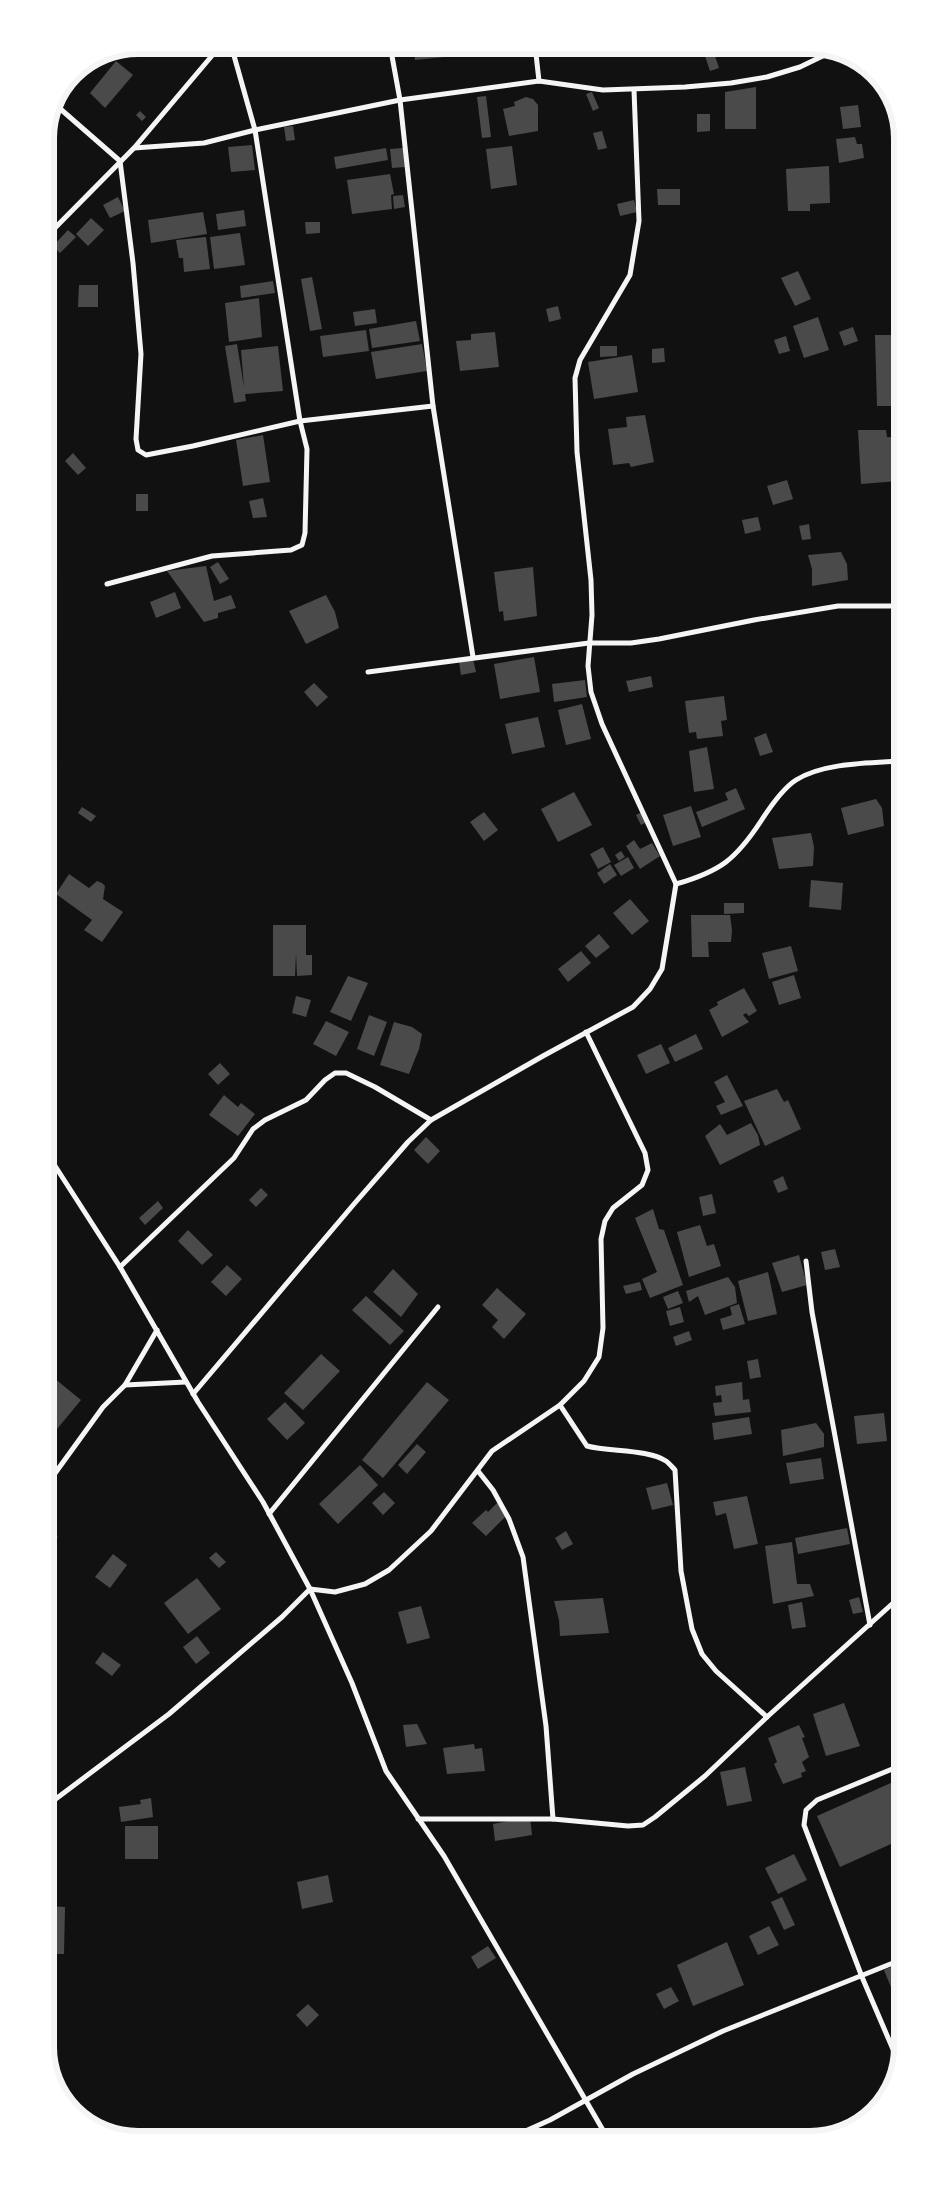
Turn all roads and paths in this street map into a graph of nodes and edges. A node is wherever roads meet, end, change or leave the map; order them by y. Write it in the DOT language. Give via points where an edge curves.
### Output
graph roads {
  1 [pos="213,54"];
  2 [pos="234,54"];
  3 [pos="392,54"];
  4 [pos="536,54"];
  5 [pos="825,55"];
  6 [pos="539,81"];
  7 [pos="634,90"];
  8 [pos="400,100"];
  9 [pos="60,108"];
  10 [pos="255,130"];
  11 [pos="134,148"];
  12 [pos="120,161"];
  13 [pos="54,230"];
  14 [pos="433,406"];
  15 [pos="300,421"];
  16 [pos="107,584"];
  17 [pos="894,606"];
  18 [pos="589,643"];
  19 [pos="473,657"];
  20 [pos="368,672"];
  21 [pos="894,761"];
  22 [pos="676,884"];
  23 [pos="586,1032"];
  24 [pos="431,1120"];
  25 [pos="54,1164"];
  26 [pos="806,1260"];
  27 [pos="120,1268"];
  28 [pos="438,1307"];
  29 [pos="156,1330"];
  30 [pos="186,1382"];
  31 [pos="125,1385"];
  32 [pos="193,1394"];
  33 [pos="560,1405"];
  34 [pos="478,1471"];
  35 [pos="54,1475"];
  36 [pos="269,1514"];
  37 [pos="310,1589"];
  38 [pos="894,1602"];
  39 [pos="870,1625"];
  40 [pos="767,1717"];
  41 [pos="894,1769"];
  42 [pos="54,1800"];
  43 [pos="418,1819"];
  44 [pos="553,1819"];
  45 [pos="894,1963"];
  46 [pos="862,1976"];
  47 [pos="894,2052"];
  48 [pos="587,2099"];
  49 [pos="525,2131"];
  50 [pos="604,2131"];
  1 -- 11 [label="street"];
  2 -- 10 [label="street"];
  3 -- 8 [label="street"];
  4 -- 6 [label="street"];
  5 -- 7 [label="street" via="767,77"];
  6 -- 7 [label="street" via="603,90"];
  6 -- 8 [label="street"];
  7 -- 18 [label="street" via="639,220 630,275 580,360 575,378 577,452 591,580"];
  8 -- 10 [label="street"];
  8 -- 14 [label="street"];
  9 -- 12 [label="street"];
  10 -- 11 [label="street" via="204,143"];
  10 -- 15 [label="street"];
  11 -- 12 [label="street"];
  12 -- 13 [label="street"];
  12 -- 15 [label="street" via="140,354 138,450 146,455"];
  14 -- 15 [label="street"];
  14 -- 19 [label="street"];
  15 -- 16 [label="street" via="307,449 302,544 291,550 212,556"];
  17 -- 18 [label="street" via="838,606 632,643"];
  18 -- 19 [label="street"];
  18 -- 22 [label="street" via="591,692 602,724"];
  19 -- 20 [label="street"];
  21 -- 22 [label="street" via="851,764 796,780 769,809 732,859 713,871"];
  22 -- 23 [label="street" via="662,968 654,982 633,1007"];
  23 -- 24 [label="street"];
  23 -- 33 [label="street" via="645,1153 648,1170 642,1185 613,1208 605,1221 601,1239 603,1328 599,1357 584,1381"];
  24 -- 27 [label="street" via="346,1072 335,1074 306,1100 253,1129 234,1158"];
  24 -- 32 [label="street" via="354,1204"];
  25 -- 27 [label="street"];
  26 -- 39 [label="street" via="812,1312"];
  27 -- 29 [label="street"];
  28 -- 36 [label="street"];
  29 -- 30 [label="street"];
  29 -- 31 [label="street"];
  30 -- 31 [label="street"];
  30 -- 32 [label="street"];
  31 -- 35 [label="street" via="103,1407"];
  32 -- 36 [label="street"];
  33 -- 34 [label="street" via="492,1451"];
  33 -- 40 [label="street" via="587,1446 654,1456 666,1461 674,1470 681,1571 692,1629 702,1654 711,1665"];
  34 -- 37 [label="street" via="431,1531 389,1570 365,1584 335,1592"];
  34 -- 44 [label="street" via="509,1519 523,1557 546,1726"];
  36 -- 37 [label="street"];
  37 -- 42 [label="street" via="169,1714"];
  37 -- 43 [label="street" via="352,1683 386,1771"];
  38 -- 39 [label="street"];
  39 -- 40 [label="street"];
  40 -- 44 [label="street" via="705,1776 643,1825"];
  41 -- 46 [label="street" via="817,1800 806,1810 804,1825"];
  43 -- 44 [label="street"];
  43 -- 48 [label="street" via="444,1856"];
  45 -- 46 [label="street"];
  46 -- 47 [label="street"];
  46 -- 48 [label="street" via="723,2031"];
  48 -- 49 [label="street"];
  48 -- 50 [label="street"];
}
